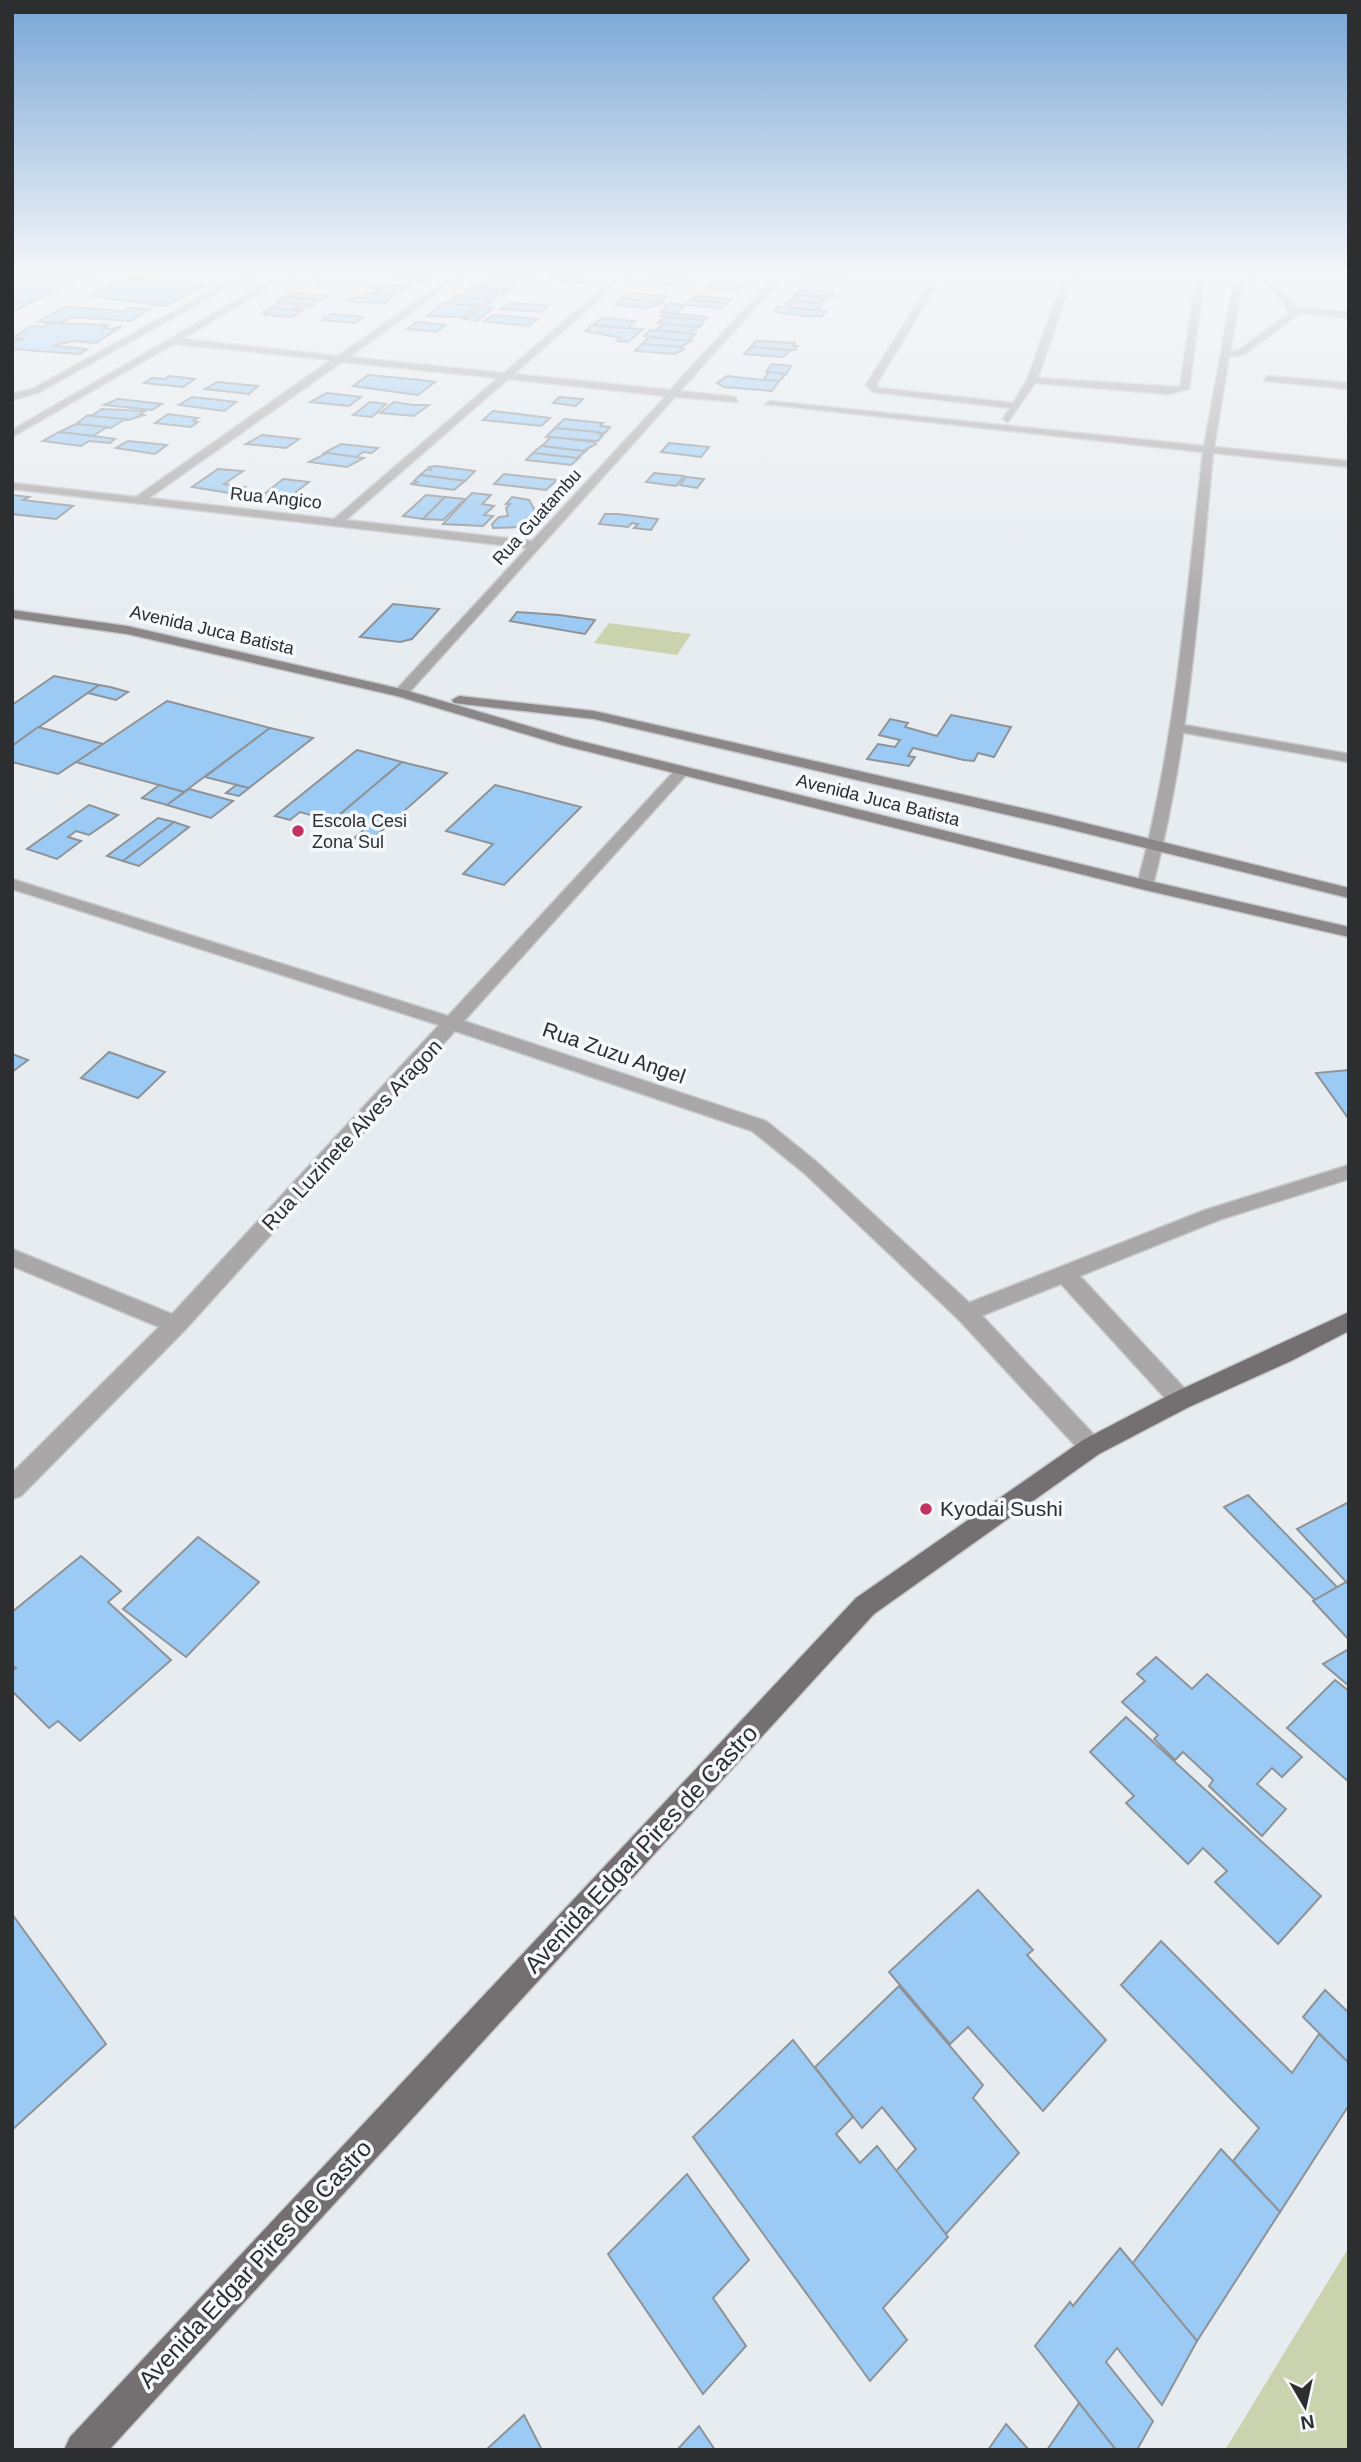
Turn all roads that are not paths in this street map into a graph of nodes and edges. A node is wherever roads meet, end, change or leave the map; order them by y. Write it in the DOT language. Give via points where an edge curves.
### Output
graph roads {
  1 [pos="44,386"];
  2 [pos="95,386"];
  3 [pos="302,386"];
  4 [pos="495,386"];
  5 [pos="588,386"];
  6 [pos="680,386"];
  7 [pos="872,386"];
  8 [pos="1028,386"];
  9 [pos="1105,386"];
  10 [pos="1184,386"];
  11 [pos="1220,386"];
  12 [pos="672,395"];
  13 [pos="12,397"];
  14 [pos="735,400"];
  15 [pos="770,404"];
  16 [pos="1014,407"];
  17 [pos="1004,427"];
  18 [pos="12,434"];
  19 [pos="1208,450"];
  20 [pos="1349,464"];
  21 [pos="12,486"];
  22 [pos="139,500"];
  23 [pos="336,523"];
  24 [pos="535,545"];
  25 [pos="12,614"];
  26 [pos="401,693"];
  27 [pos="594,715"];
  28 [pos="1179,728"];
  29 [pos="567,742"];
  30 [pos="1349,758"];
  31 [pos="682,771"];
  32 [pos="1157,845"];
  33 [pos="12,884"];
  34 [pos="1145,886"];
  35 [pos="1349,893"];
  36 [pos="1349,932"];
  37 [pos="454,1024"];
  38 [pos="1349,1172"];
  39 [pos="12,1257"];
  40 [pos="1065,1274"];
  41 [pos="966,1313"];
  42 [pos="1349,1321"];
  43 [pos="176,1325"];
  44 [pos="1349,1336"];
  45 [pos="1283,1355"];
  46 [pos="1181,1400"];
  47 [pos="1091,1447"];
  48 [pos="12,1489"];
  49 [pos="83,2450"];
  1 -- 13 [label="street"];
  2 -- 18 [label="street"];
  3 -- 22 [label="street"];
  4 -- 23 [label="street"];
  5 -- 12 [label="street"];
  6 -- 12 [label="street, Rua Guatambu"];
  7 -- 16 [label="street" via="888,393"];
  8 -- 16 [label="street"];
  9 -- 10 [label="street" via="1168,391"];
  11 -- 19 [label="street"];
  12 -- 14 [label="street"];
  12 -- 24 [label="street, Rua Guatambu"];
  15 -- 17 [label="street"];
  16 -- 17 [label="street"];
  17 -- 19 [label="street"];
  19 -- 20 [label="street"];
  19 -- 28 [label="street"];
  21 -- 22 [label="street, Rua Angico"];
  22 -- 23 [label="street, Rua Angico"];
  23 -- 24 [label="street, Rua Angico"];
  24 -- 26 [label="street, Rua Guatambu"];
  25 -- 26 [label="main road, Avenida Juca Batista" via="127,630"];
  26 -- 27 [label="main road, Avenida Juca Batista"];
  26 -- 29 [label="main road, Avenida Juca Batista"];
  27 -- 29 [label="main road" via="576,716 555,725 555,734"];
  27 -- 32 [label="main road, Avenida Juca Batista"];
  28 -- 30 [label="street"];
  28 -- 32 [label="street"];
  29 -- 31 [label="main road, Avenida Juca Batista"];
  31 -- 34 [label="main road, Avenida Juca Batista"];
  31 -- 37 [label="street, Rua Luzinete Alves Aragon"];
  32 -- 34 [label="street"];
  32 -- 35 [label="main road, Avenida Juca Batista"];
  33 -- 37 [label="street, Rua Zuzu Angel"];
  34 -- 36 [label="main road, Avenida Juca Batista"];
  37 -- 41 [label="street, Rua Zuzu Angel" via="758,1126 811,1168"];
  37 -- 43 [label="street, Rua Luzinete Alves Aragon"];
  38 -- 40 [label="street" via="1212,1215"];
  39 -- 43 [label="street"];
  40 -- 41 [label="street"];
  40 -- 46 [label="street"];
  41 -- 47 [label="street, Rua Zuzu Angel"];
  42 -- 45 [label="main road, Avenida Edgar Pires de Castro"];
  43 -- 48 [label="street, Rua Luzinete Alves Aragon"];
  44 -- 45 [label="main road, Avenida Edgar Pires de Castro"];
  45 -- 46 [label="main road, Avenida Edgar Pires de Castro"];
  46 -- 47 [label="main road, Avenida Edgar Pires de Castro"];
  47 -- 49 [label="main road, Avenida Edgar Pires de Castro" via="865,1606"];
}
